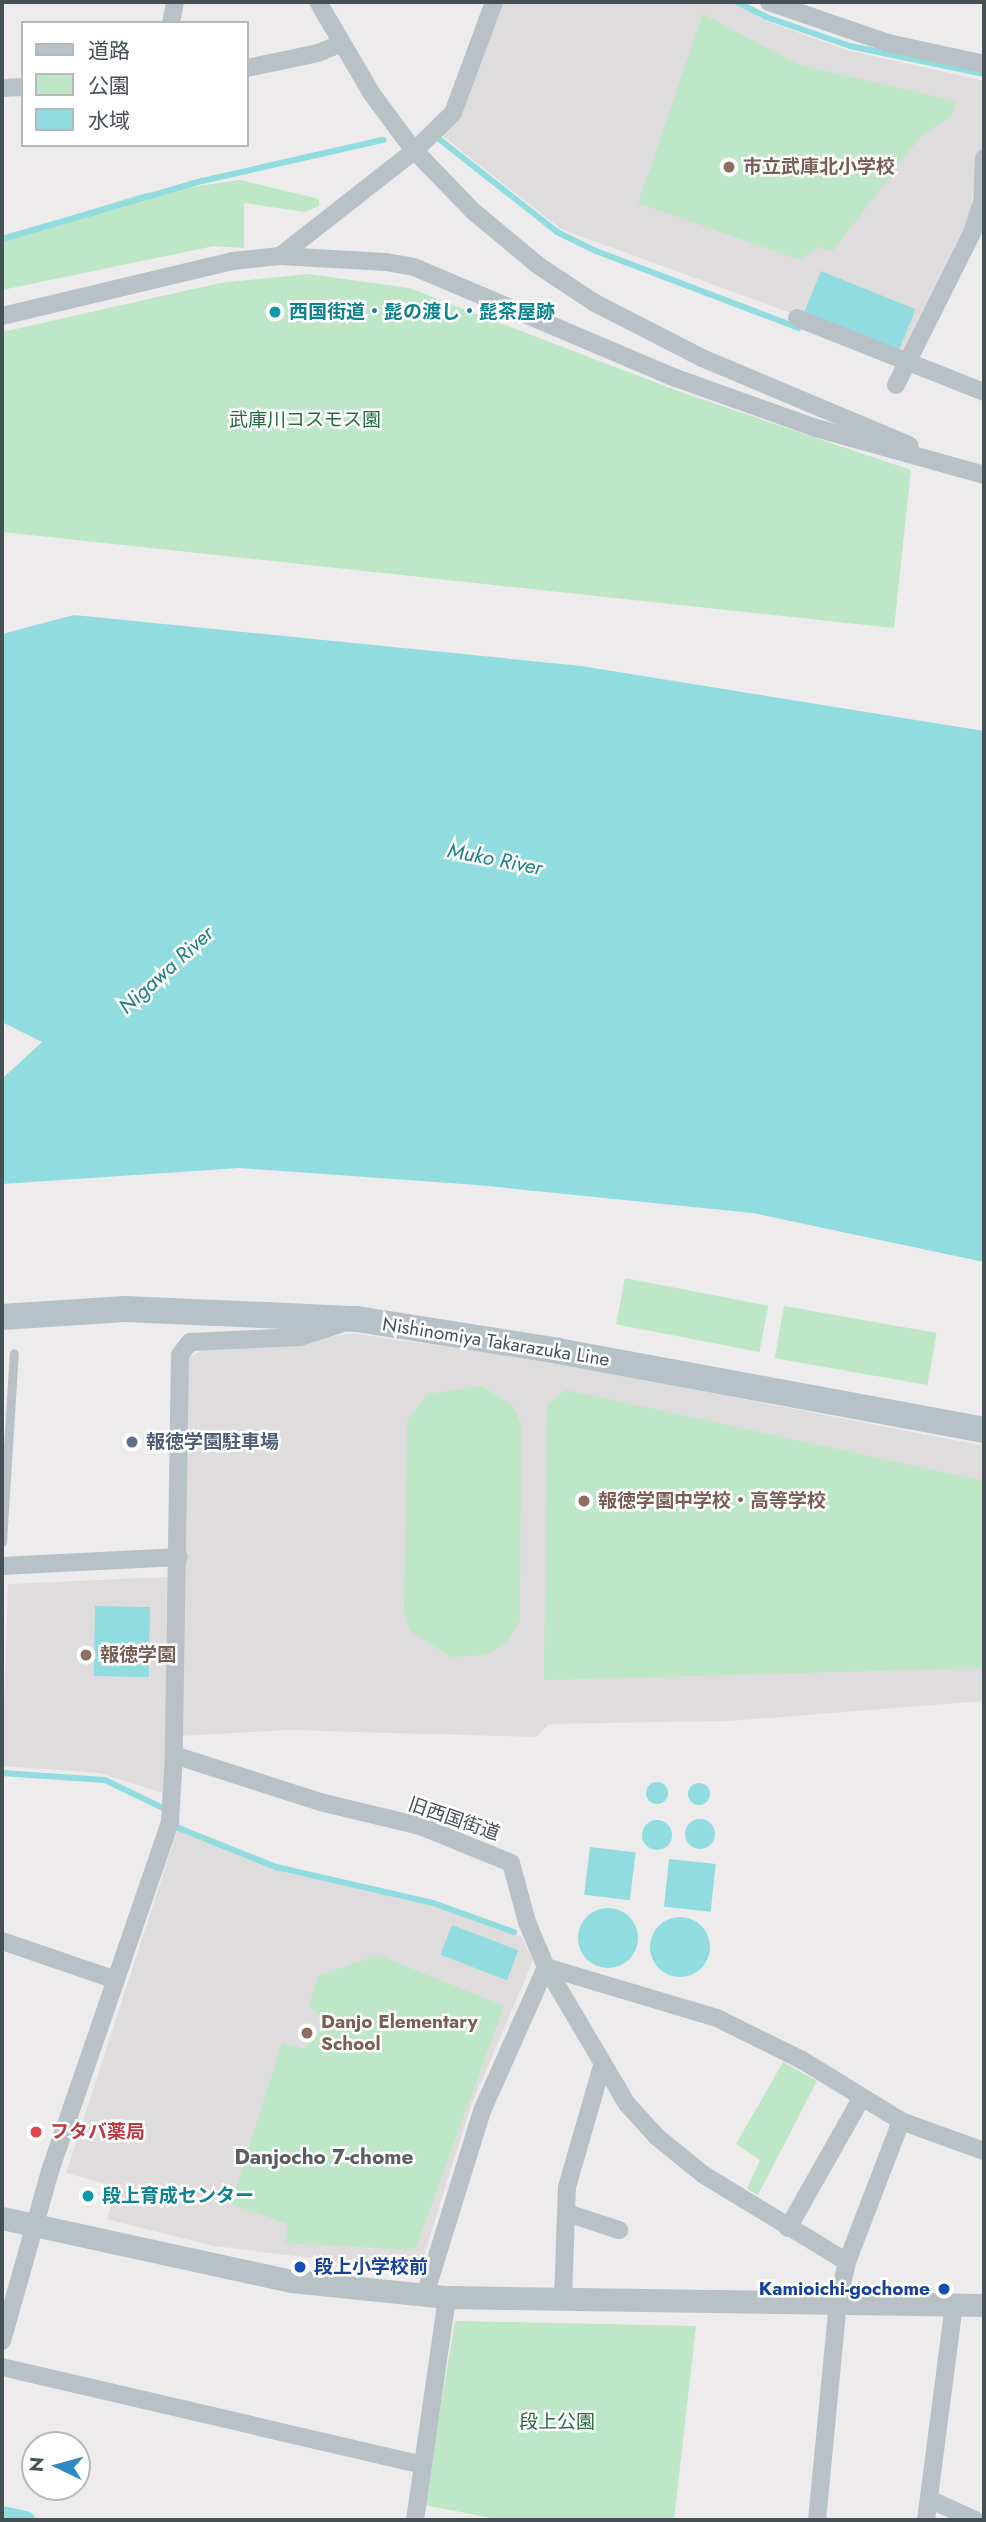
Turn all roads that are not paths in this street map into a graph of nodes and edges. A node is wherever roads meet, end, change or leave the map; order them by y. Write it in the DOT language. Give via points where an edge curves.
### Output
graph roads {
  1 [pos="175,2"];
  2 [pos="318,2"];
  3 [pos="494,2"];
  4 [pos="769,2"];
  5 [pos="171,21"];
  6 [pos="340,44"];
  7 [pos="984,64"];
  8 [pos="248,68"];
  9 [pos="21,87"];
  10 [pos="2,88"];
  11 [pos="415,150"];
  12 [pos="984,158"];
  13 [pos="280,256"];
  14 [pos="2,317"];
  15 [pos="797,318"];
  16 [pos="906,363"];
  17 [pos="896,385"];
  18 [pos="984,391"];
  19 [pos="951,466"];
  20 [pos="984,475"];
  21 [pos="2,1317"];
  22 [pos="357,1319"];
  23 [pos="14,1353"];
  24 [pos="984,1430"];
  25 [pos="2,1542"];
  26 [pos="179,1557"];
  27 [pos="2,1566"];
  28 [pos="174,1755"];
  29 [pos="2,1944"];
  30 [pos="546,1967"];
  31 [pos="116,1980"];
  32 [pos="602,2066"];
  33 [pos="862,2097"];
  34 [pos="901,2121"];
  35 [pos="984,2151"];
  36 [pos="566,2213"];
  37 [pos="2,2218"];
  38 [pos="37,2224"];
  39 [pos="789,2228"];
  40 [pos="619,2230"];
  41 [pos="847,2262"];
  42 [pos="436,2296"];
  43 [pos="563,2299"];
  44 [pos="838,2302"];
  45 [pos="954,2304"];
  46 [pos="984,2305"];
  47 [pos="2,2340"];
  48 [pos="2,2367"];
  49 [pos="422,2465"];
  50 [pos="929,2499"];
  51 [pos="415,2520"];
  52 [pos="817,2520"];
  53 [pos="926,2520"];
  54 [pos="975,2520"];
  1 -- 5 [label="street"];
  2 -- 6 [label="street"];
  3 -- 11 [label="street" via="453,113"];
  4 -- 7 [label="street" via="888,43"];
  6 -- 8 [label="street"];
  6 -- 11 [label="street"];
  9 -- 10 [label="street"];
  11 -- 13 [label="street"];
  11 -- 19 [label="street" via="474,212 539,266 595,303 702,358"];
  12 -- 16 [label="street" via="982,203 972,233"];
  13 -- 14 [label="street" via="233,261"];
  13 -- 19 [label="street" via="414,267 676,378 816,428"];
  15 -- 16 [label="street"];
  16 -- 17 [label="street"];
  16 -- 18 [label="street"];
  19 -- 20 [label="street"];
  21 -- 22 [label="main road, Nishinomiya Takarazuka Line" via="125,1309"];
  22 -- 24 [label="main road, Nishinomiya Takarazuka Line" via="558,1351"];
  22 -- 26 [label="street" via="300,1337 190,1342 180,1355"];
  23 -- 25 [label="lane"];
  26 -- 27 [label="street"];
  26 -- 28 [label="street"];
  28 -- 30 [label="street, 旧西国街道" via="320,1802 420,1826 512,1863 527,1922"];
  28 -- 31 [label="street" via="170,1822"];
  29 -- 31 [label="street"];
  30 -- 32 [label="street, 旧西国街道"];
  30 -- 33 [label="street" via="717,2018"];
  30 -- 42 [label="street" via="482,2111"];
  31 -- 38 [label="street" via="51,2168"];
  32 -- 36 [label="street" via="567,2187"];
  32 -- 39 [label="street, 旧西国街道" via="657,2137 704,2175"];
  33 -- 34 [label="street"];
  33 -- 39 [label="street"];
  34 -- 35 [label="street"];
  34 -- 41 [label="street"];
  36 -- 40 [label="street"];
  36 -- 43 [label="street"];
  37 -- 38 [label="street"];
  38 -- 42 [label="street" via="278,2278"];
  38 -- 47 [label="street"];
  39 -- 41 [label="street, 旧西国街道"];
  41 -- 44 [label="street"];
  42 -- 43 [label="street"];
  42 -- 49 [label="street"];
  43 -- 44 [label="street"];
  44 -- 45 [label="street"];
  44 -- 52 [label="street"];
  45 -- 46 [label="street"];
  45 -- 50 [label="street"];
  48 -- 49 [label="street"];
  49 -- 51 [label="street"];
  50 -- 53 [label="street"];
  50 -- 54 [label="street"];
}
